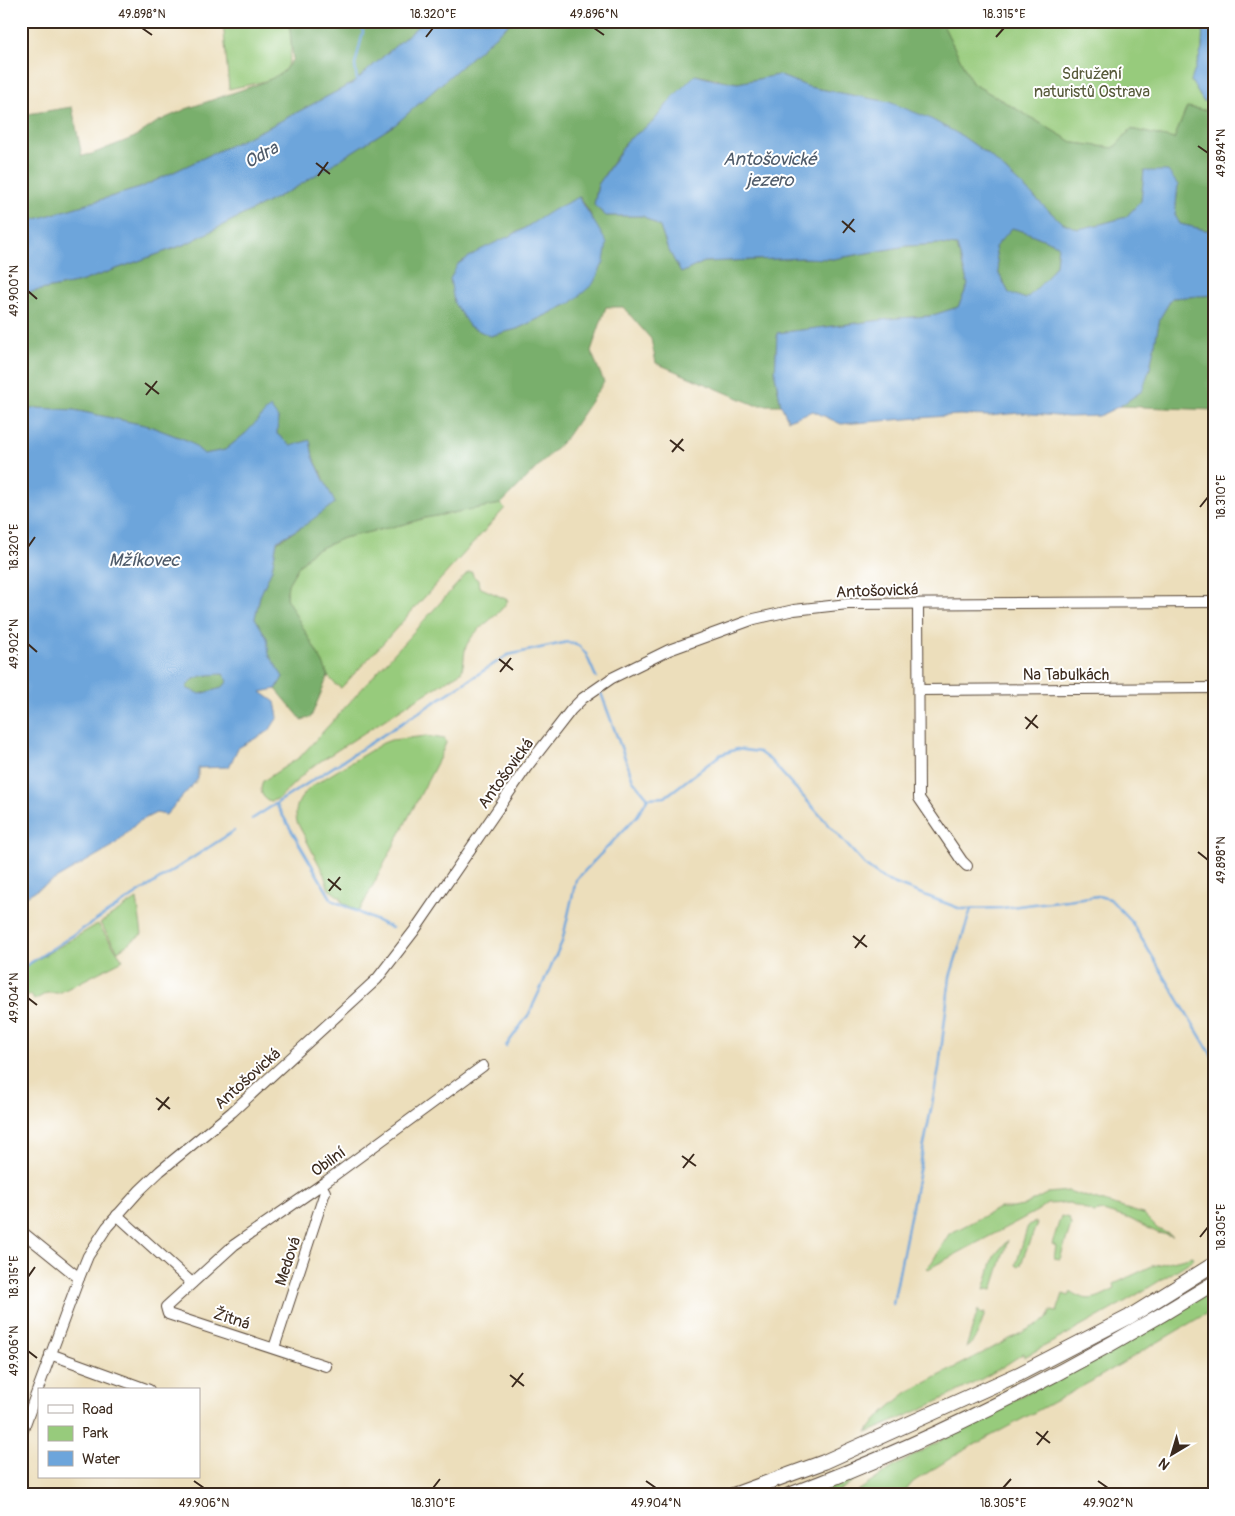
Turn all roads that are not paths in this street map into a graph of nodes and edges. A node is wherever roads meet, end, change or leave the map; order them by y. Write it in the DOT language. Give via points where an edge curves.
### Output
graph roads {
  1 [pos="1214,602"];
  2 [pos="918,604"];
  3 [pos="1214,688"];
  4 [pos="919,690"];
  5 [pos="967,866"];
  6 [pos="483,1066"];
  7 [pos="321,1185"];
  8 [pos="116,1215"];
  9 [pos="21,1231"];
  10 [pos="1214,1264"];
  11 [pos="79,1278"];
  12 [pos="192,1284"];
  13 [pos="1214,1284"];
  14 [pos="274,1348"];
  15 [pos="48,1357"];
  16 [pos="326,1366"];
  17 [pos="143,1388"];
  18 [pos="21,1435"];
  19 [pos="733,1495"];
  20 [pos="789,1495"];
  1 -- 2 [label="street, Antošovická"];
  2 -- 4 [label="street"];
  2 -- 8 [label="street, Antošovická" via="848,604 794,610 754,619 669,650 612,678 583,698 526,768 377,980 232,1112 160,1170"];
  3 -- 4 [label="street, Na Tabulkách"];
  4 -- 5 [label="street" via="919,798"];
  6 -- 7 [label="street, Obilní"];
  7 -- 12 [label="street, Obilní" via="234,1245"];
  7 -- 14 [label="street, Medová" via="325,1192"];
  8 -- 11 [label="street, Antošovická" via="95,1244"];
  8 -- 12 [label="street"];
  9 -- 11 [label="street"];
  10 -- 19 [label="highway" via="1128,1317 1019,1374 824,1462"];
  11 -- 15 [label="street, Antošovická"];
  12 -- 14 [label="street, Žitná" via="166,1307 168,1314"];
  13 -- 20 [label="highway" via="1032,1388 874,1462"];
  14 -- 16 [label="street, Žitná"];
  15 -- 17 [label="street"];
  15 -- 18 [label="street, Antošovická"];
}
